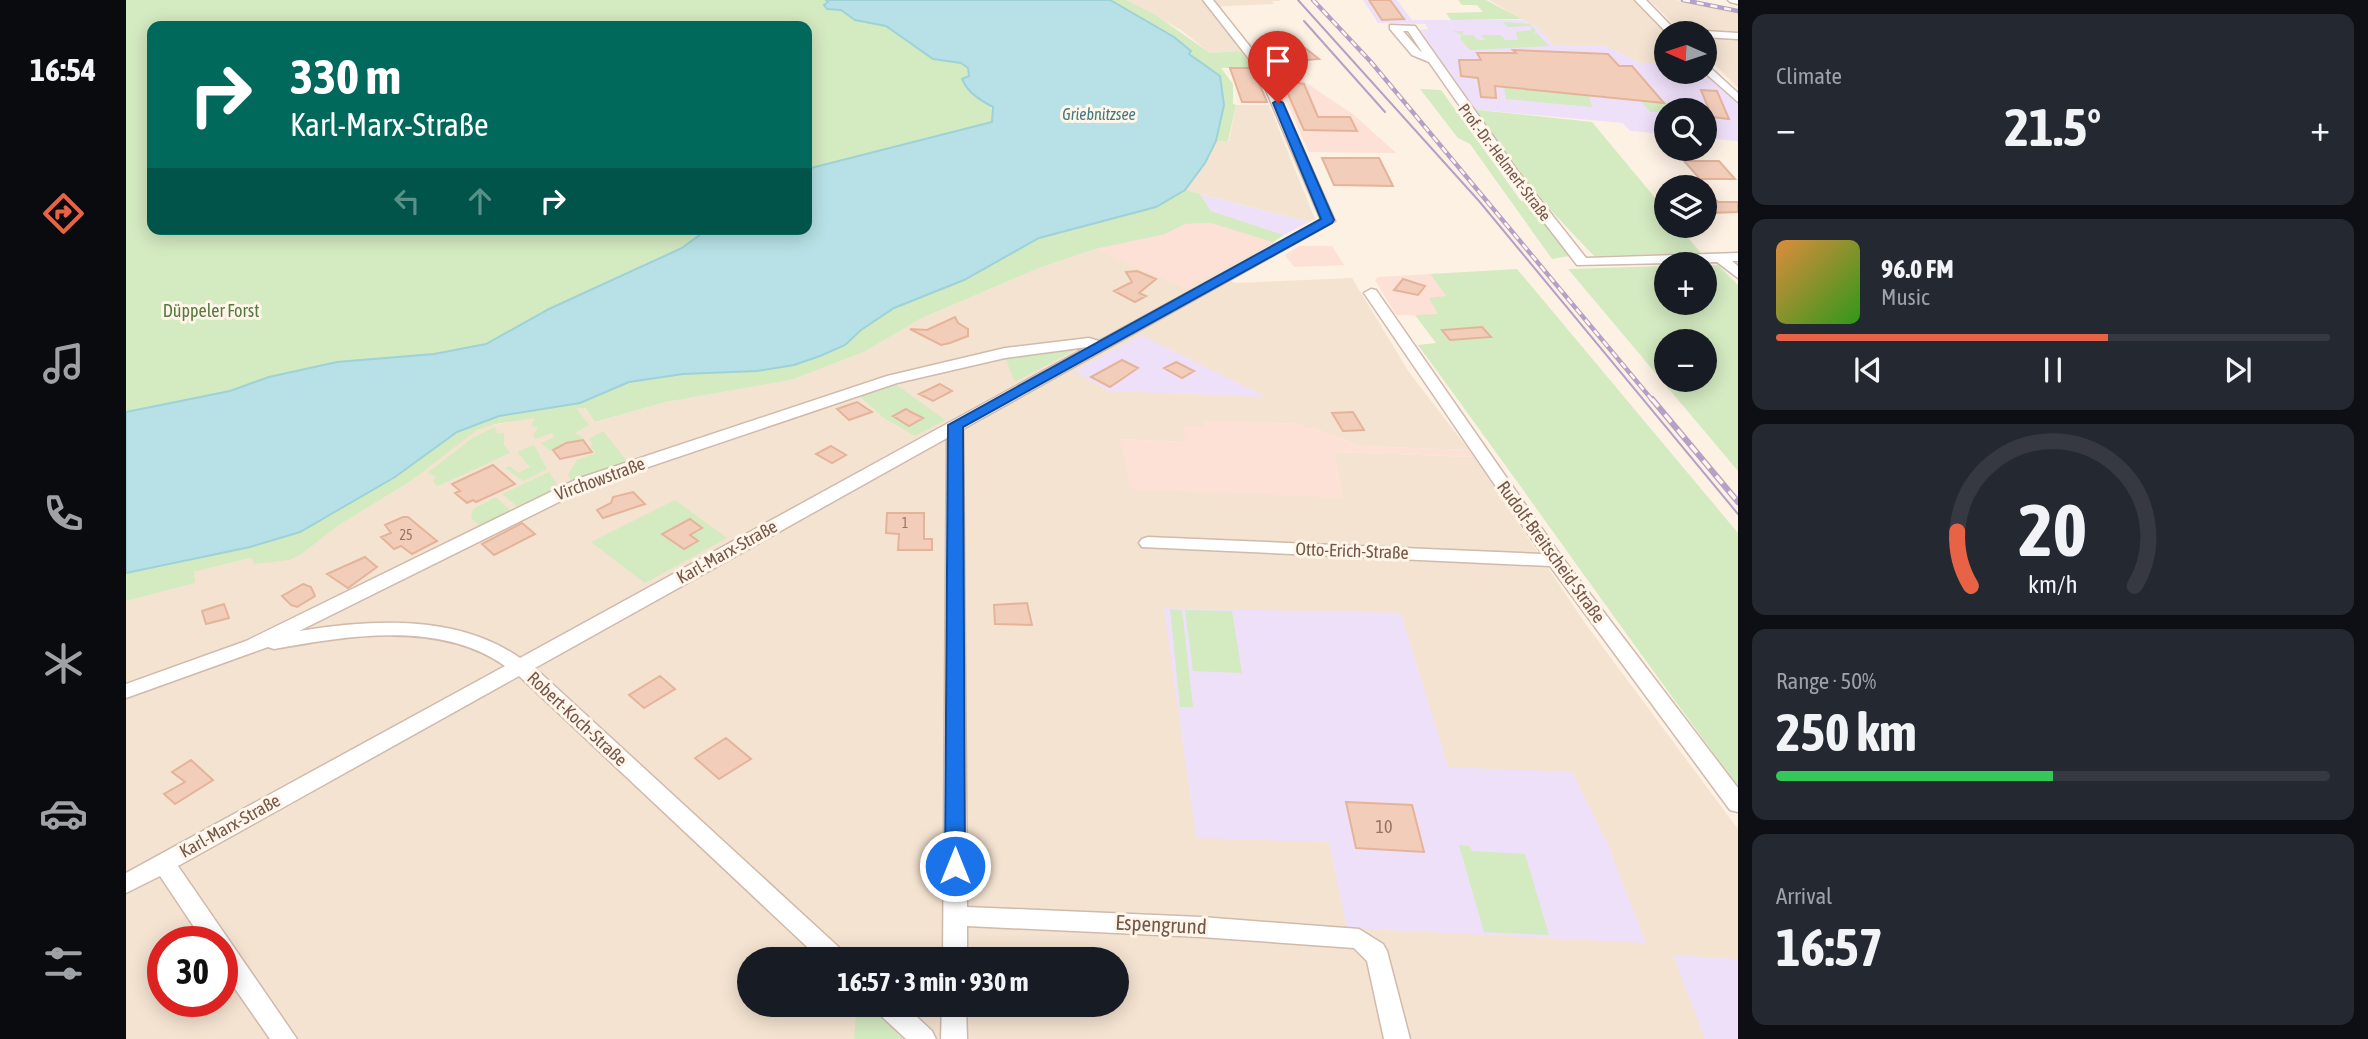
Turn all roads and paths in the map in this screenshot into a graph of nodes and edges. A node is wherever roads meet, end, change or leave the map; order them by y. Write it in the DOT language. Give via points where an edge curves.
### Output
graph roads {
  1 [pos="1208,0"];
  2 [pos="1640,0"];
  3 [pos="1661,21"];
  4 [pos="1717,35"];
  5 [pos="1738,36"];
  6 [pos="1432,59"];
  7 [pos="1717,78"];
  8 [pos="1737,98"];
  9 [pos="1738,257"];
  10 [pos="1721,258"];
  11 [pos="1738,274"];
  12 [pos="1371,293"];
  13 [pos="1099,346"];
  14 [pos="956,425"];
  15 [pos="1148,543"];
  16 [pos="1555,559"];
  17 [pos="253,646"];
  18 [pos="520,666"];
  19 [pos="126,691"];
  20 [pos="1738,804"];
  21 [pos="163,863"];
  22 [pos="126,884"];
  23 [pos="955,916"];
  24 [pos="206,926"];
  25 [pos="823,947"];
  26 [pos="955,947"];
  27 [pos="238,973"];
  28 [pos="900,1017"];
  29 [pos="954,1017"];
  30 [pos="284,1039"];
  31 [pos="923,1039"];
  32 [pos="954,1039"];
  33 [pos="1397,1039"];
  1 -- 13 [label="street, Karl-Marx-Straße" via="1262,68 1328,220"];
  2 -- 3 [label="street"];
  4 -- 5 [label="street"];
  6 -- 6 [label="street, Prof.-Dr.-Helmert-Straße" via="1410,24 1395,28 1416,53"];
  6 -- 10 [label="street, Prof.-Dr.-Helmert-Straße" via="1533,202 1583,262"];
  7 -- 8 [label="street"];
  9 -- 10 [label="street"];
  10 -- 11 [label="street"];
  12 -- 16 [label="street, Rudolf-Breitscheid-Straße"];
  13 -- 14 [label="street, Karl-Marx-Straße"];
  13 -- 17 [label="street, Virchowstraße" via="1089,342 1030,349 912,373 583,483"];
  14 -- 18 [label="street, Karl-Marx-Straße"];
  14 -- 23 [label="street"];
  15 -- 16 [label="street, Otto-Erich-Straße"];
  16 -- 20 [label="street, Rudolf-Breitscheid-Straße"];
  17 -- 18 [label="street, Robert-Koch-Straße" via="315,634 404,631 485,645"];
  17 -- 19 [label="street, Virchowstraße"];
  18 -- 21 [label="street, Karl-Marx-Straße"];
  18 -- 25 [label="street, Robert-Koch-Straße"];
  21 -- 22 [label="street, Karl-Marx-Straße"];
  21 -- 24 [label="street"];
  23 -- 26 [label="street"];
  23 -- 33 [label="street, Espengrund" via="1352,937 1366,942 1379,961"];
  27 -- 30 [label="street"];
  28 -- 31 [label="street"];
  29 -- 32 [label="street"];
}
